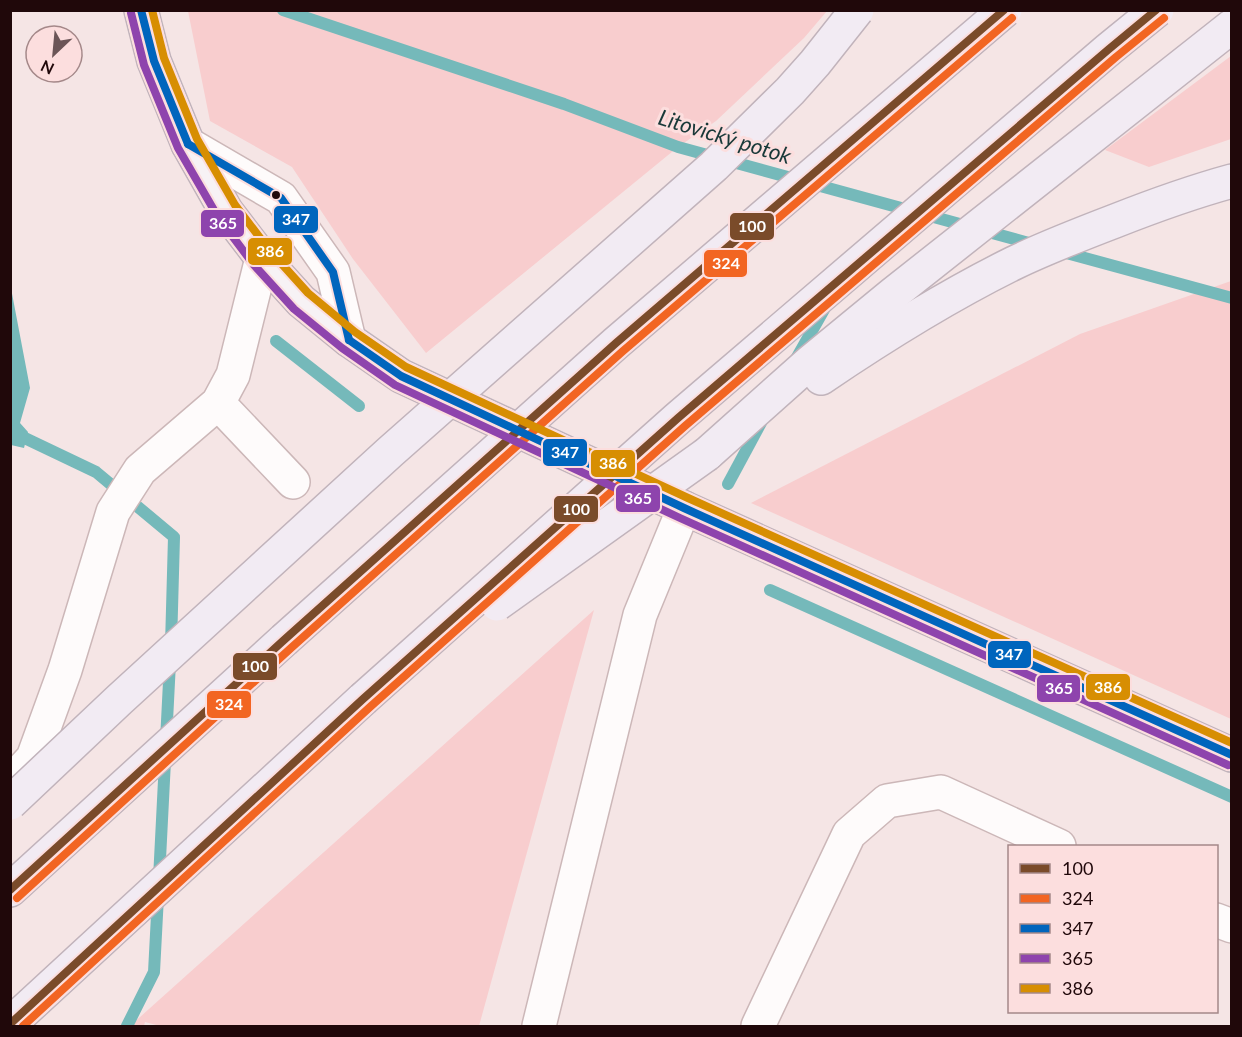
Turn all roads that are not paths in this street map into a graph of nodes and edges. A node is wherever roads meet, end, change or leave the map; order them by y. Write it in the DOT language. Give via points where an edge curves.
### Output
graph roads {
  1 [pos="141,10"];
  2 [pos="857,10"];
  3 [pos="1005,10"];
  4 [pos="1157,10"];
  5 [pos="1232,26"];
  6 [pos="188,144"];
  7 [pos="1232,181"];
  8 [pos="262,258"];
  9 [pos="349,339"];
  10 [pos="218,403"];
  11 [pos="707,454"];
  12 [pos="293,482"];
  13 [pos="684,508"];
  14 [pos="363,699"];
  15 [pos="1232,755"];
  16 [pos="10,783"];
  17 [pos="10,803"];
  18 [pos="1057,845"];
  19 [pos="10,890"];
  20 [pos="10,1024"];
  21 [pos="539,1026"];
  22 [pos="758,1026"];
  1 -- 6 [label="main road" via="154,61"];
  2 -- 17 [label="highway, bridge" via="815,63 714,166 390,452"];
  3 -- 19 [label="highway, bridge" via="607,351"];
  4 -- 14 [label="highway, bridge" via="678,418"];
  5 -- 11 [label="highway" via="893,294"];
  6 -- 8 [label="main road" via="226,211"];
  6 -- 9 [label="lane" via="281,198 333,272"];
  7 -- 11 [label="highway" via="1151,207 1013,264 874,342"];
  8 -- 9 [label="main road" via="301,301"];
  8 -- 10 [label="lane" via="233,375"];
  9 -- 13 [label="main road" via="401,376"];
  10 -- 12 [label="lane"];
  10 -- 16 [label="lane" via="140,470 113,512 65,670 33,758"];
  11 -- 14 [label="highway, bridge"];
  13 -- 15 [label="main road"];
  13 -- 21 [label="lane" via="640,615"];
  14 -- 20 [label="highway"];
  18 -- 22 [label="lane" via="941,792 886,801 849,834"];
}
